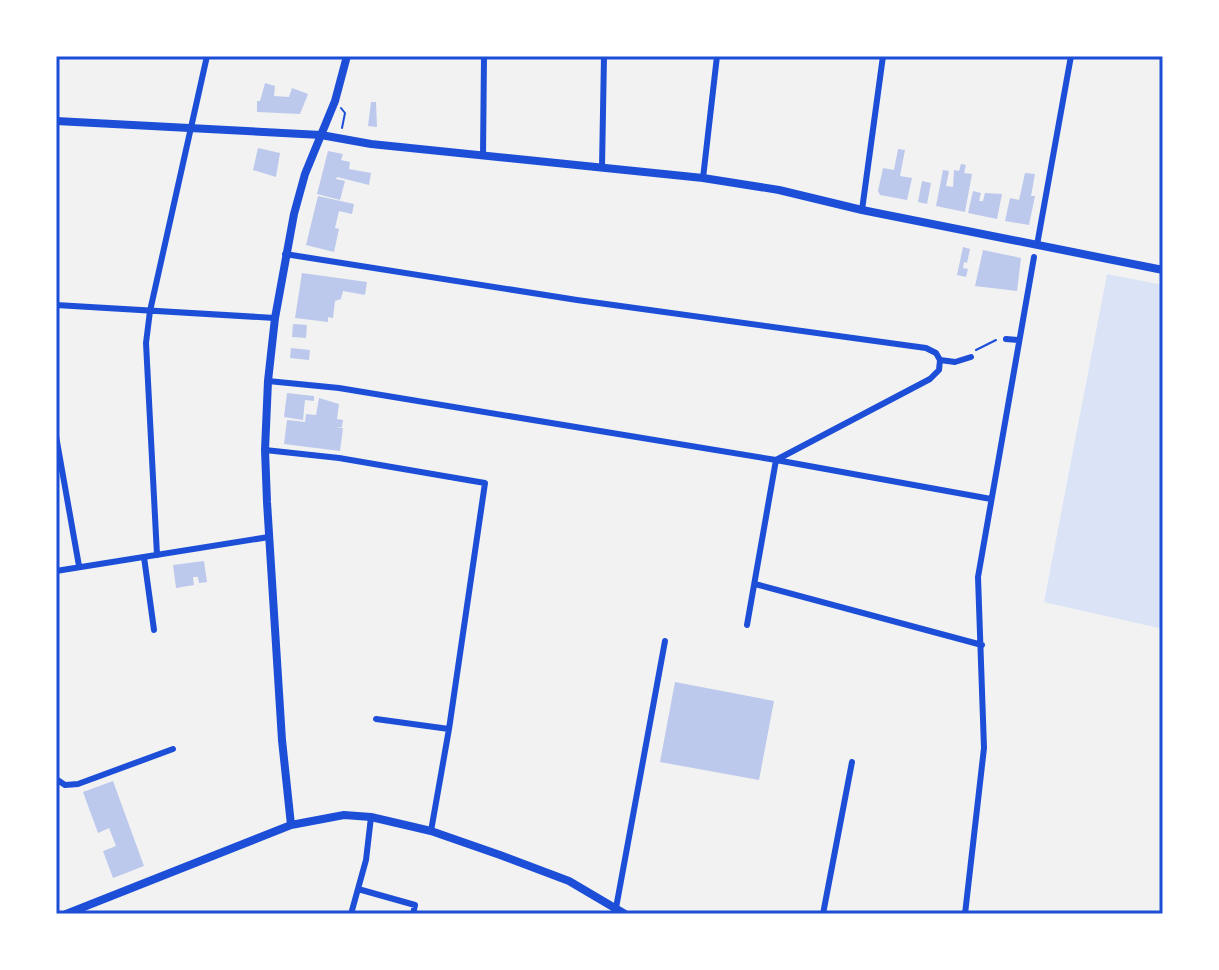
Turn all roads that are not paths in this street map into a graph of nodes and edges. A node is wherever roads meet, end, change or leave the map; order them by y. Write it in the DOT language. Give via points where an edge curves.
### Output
graph roads {
  1 [pos="207,56"];
  2 [pos="347,56"];
  3 [pos="484,56"];
  4 [pos="604,56"];
  5 [pos="717,56"];
  6 [pos="883,56"];
  7 [pos="1071,56"];
  8 [pos="56,121"];
  9 [pos="192,129"];
  10 [pos="321,135"];
  11 [pos="483,156"];
  12 [pos="602,167"];
  13 [pos="703,178"];
  14 [pos="862,210"];
  15 [pos="1037,245"];
  16 [pos="285,254"];
  17 [pos="1034,257"];
  18 [pos="1163,270"];
  19 [pos="56,305"];
  20 [pos="150,311"];
  21 [pos="275,318"];
  22 [pos="1007,339"];
  23 [pos="1019,340"];
  24 [pos="971,357"];
  25 [pos="940,360"];
  26 [pos="268,381"];
  27 [pos="56,436"];
  28 [pos="265,450"];
  29 [pos="776,460"];
  30 [pos="991,499"];
  31 [pos="269,537"];
  32 [pos="157,555"];
  33 [pos="144,557"];
  34 [pos="79,566"];
  35 [pos="56,571"];
  36 [pos="755,584"];
  37 [pos="747,625"];
  38 [pos="154,630"];
  39 [pos="665,641"];
  40 [pos="982,645"];
  41 [pos="376,719"];
  42 [pos="449,729"];
  43 [pos="173,749"];
  44 [pos="852,762"];
  45 [pos="56,779"];
  46 [pos="371,817"];
  47 [pos="291,825"];
  48 [pos="431,831"];
  49 [pos="358,889"];
  50 [pos="621,911"];
  51 [pos="66,914"];
  52 [pos="351,914"];
  53 [pos="413,914"];
  54 [pos="823,914"];
  55 [pos="965,914"];
  1 -- 9 [label="street"];
  2 -- 10 [label="street"];
  3 -- 11 [label="street"];
  4 -- 12 [label="street"];
  5 -- 13 [label="street"];
  6 -- 14 [label="street"];
  7 -- 15 [label="street"];
  8 -- 9 [label="street"];
  9 -- 10 [label="street"];
  9 -- 20 [label="street"];
  10 -- 11 [label="street"];
  10 -- 16 [label="street"];
  11 -- 12 [label="street"];
  12 -- 13 [label="street"];
  13 -- 14 [label="street"];
  14 -- 15 [label="street"];
  15 -- 18 [label="street"];
  16 -- 21 [label="street"];
  16 -- 25 [label="street" via="926,348"];
  17 -- 23 [label="street"];
  19 -- 20 [label="street"];
  20 -- 21 [label="street"];
  20 -- 32 [label="street" via="146,343"];
  21 -- 26 [label="street"];
  22 -- 23 [label="street"];
  23 -- 30 [label="street"];
  24 -- 25 [label="street"];
  25 -- 29 [label="street" via="930,379"];
  26 -- 28 [label="street"];
  26 -- 29 [label="street"];
  27 -- 34 [label="street"];
  28 -- 31 [label="street"];
  28 -- 42 [label="street" via="485,483"];
  29 -- 30 [label="street"];
  29 -- 36 [label="street"];
  30 -- 40 [label="street" via="978,577"];
  31 -- 32 [label="street"];
  31 -- 47 [label="street"];
  32 -- 33 [label="street"];
  33 -- 34 [label="street"];
  33 -- 38 [label="street"];
  34 -- 35 [label="street"];
  36 -- 37 [label="street"];
  36 -- 40 [label="street"];
  39 -- 50 [label="street"];
  40 -- 55 [label="street" via="984,748"];
  41 -- 42 [label="street"];
  42 -- 48 [label="street"];
  43 -- 45 [label="street" via="78,784"];
  44 -- 54 [label="street"];
  46 -- 47 [label="street" via="344,815"];
  46 -- 48 [label="street"];
  46 -- 49 [label="street"];
  47 -- 51 [label="street"];
  48 -- 50 [label="street" via="569,881"];
  49 -- 52 [label="street"];
  49 -- 53 [label="street" via="415,905"];
}
